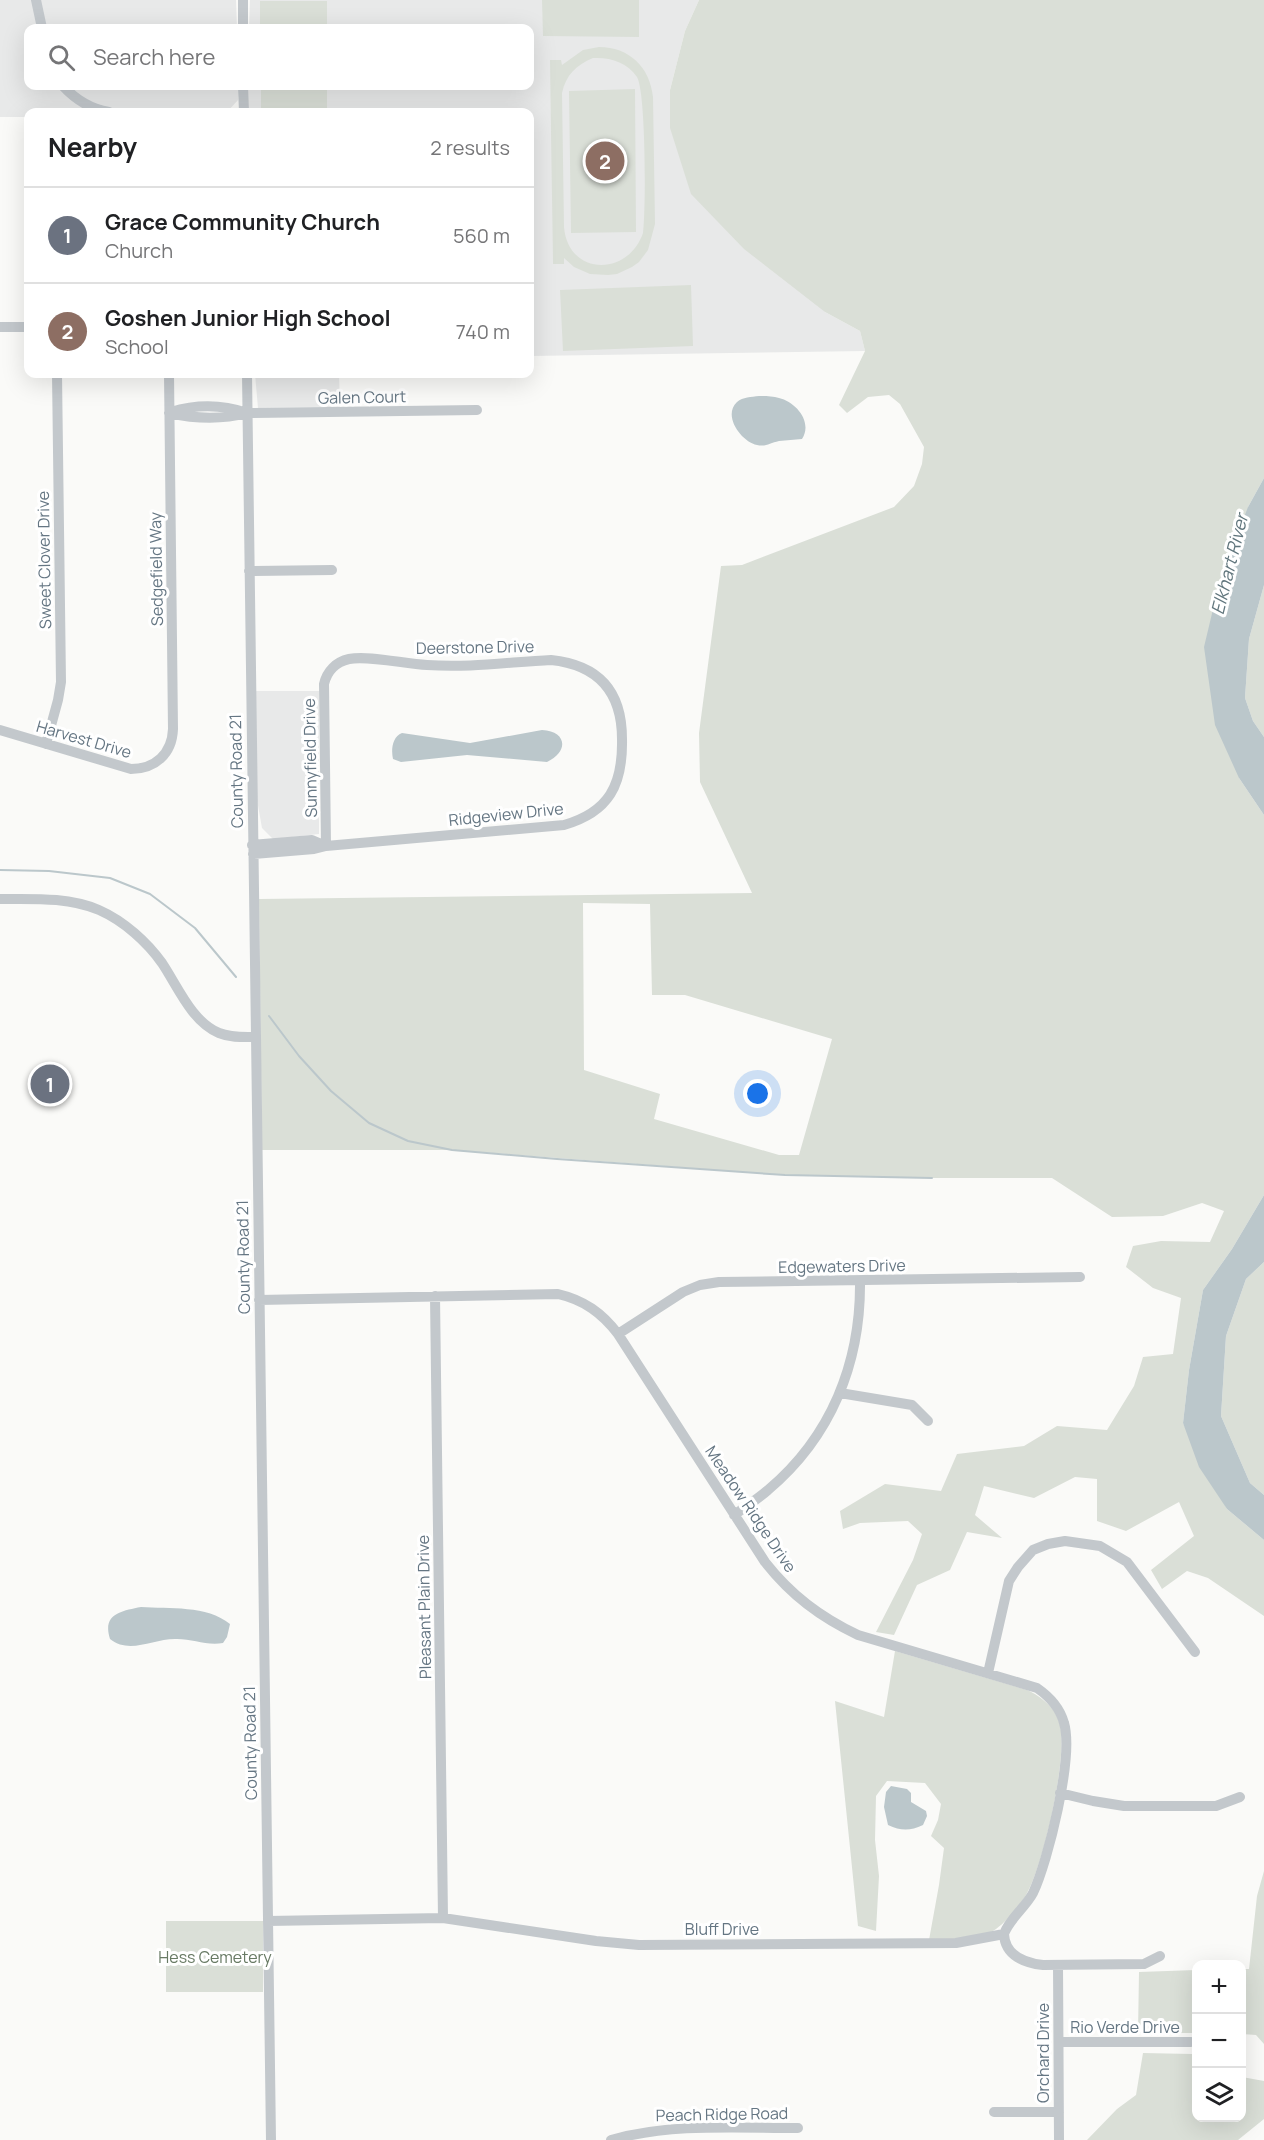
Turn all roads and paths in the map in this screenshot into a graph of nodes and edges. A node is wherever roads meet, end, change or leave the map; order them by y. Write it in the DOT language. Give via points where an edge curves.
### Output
graph roads {
  1 [pos="36,0"];
  2 [pos="243,0"];
  3 [pos="41,24"];
  4 [pos="243,24"];
  5 [pos="67,90"];
  6 [pos="243,90"];
  7 [pos="92,108"];
  8 [pos="244,108"];
  9 [pos="0,327"];
  10 [pos="24,327"];
  11 [pos="57,378"];
  12 [pos="169,378"];
  13 [pos="247,378"];
  14 [pos="477,410"];
  15 [pos="169,413"];
  16 [pos="247,413"];
  17 [pos="332,570"];
  18 [pos="249,571"];
  19 [pos="587,669"];
  20 [pos="330,671"];
  21 [pos="0,730"];
  22 [pos="46,744"];
  23 [pos="159,761"];
  24 [pos="327,846"];
  25 [pos="252,850"];
  26 [pos="0,899"];
  27 [pos="256,1037"];
  28 [pos="1080,1278"];
  29 [pos="860,1281"];
  30 [pos="435,1296"];
  31 [pos="259,1300"];
  32 [pos="618,1334"];
  33 [pos="840,1393"];
  34 [pos="928,1420"];
  35 [pos="734,1515"];
  36 [pos="1196,1652"];
  37 [pos="988,1673"];
  38 [pos="1060,1793"];
  39 [pos="1240,1797"];
  40 [pos="443,1918"];
  41 [pos="268,1921"];
  42 [pos="1004,1934"];
  43 [pos="1160,1956"];
  44 [pos="1058,1965"];
  45 [pos="1059,2042"];
  46 [pos="1191,2042"];
  47 [pos="994,2112"];
  48 [pos="1059,2112"];
  49 [pos="798,2128"];
  50 [pos="271,2140"];
  51 [pos="610,2140"];
  52 [pos="1059,2140"];
  1 -- 3 [label="street"];
  2 -- 4 [label="street"];
  5 -- 7 [label="street"];
  6 -- 8 [label="street"];
  9 -- 10 [label="street"];
  11 -- 22 [label="street, Sweet Clover Drive" via="61,682"];
  12 -- 15 [label="street, Sedgefield Way"];
  13 -- 16 [label="street, County Road 21"];
  14 -- 16 [label="street, Galen Court"];
  15 -- 16 [label="street, Galen Court" via="189,407 228,406"];
  15 -- 23 [label="street, Sedgefield Way" via="173,729 171,745"];
  16 -- 18 [label="street, County Road 21"];
  17 -- 18 [label="street"];
  18 -- 25 [label="street, County Road 21"];
  19 -- 20 [label="street, Deerstone Drive" via="552,660 452,666 359,658 342,661"];
  19 -- 24 [label="street, Ridgeview Drive" via="607,688 620,711 622,760 609,797 587,816 564,825"];
  20 -- 24 [label="street, Sunnyfield Drive" via="324,694"];
  21 -- 22 [label="street, Harvest Drive"];
  22 -- 23 [label="street, Harvest Drive" via="130,769"];
  24 -- 25 [label="street, Ridgeview Drive"];
  25 -- 27 [label="street, County Road 21"];
  26 -- 27 [label="street" via="64,900 102,911 141,938 206,1025 231,1036"];
  27 -- 31 [label="street, County Road 21"];
  28 -- 29 [label="street, Edgewaters Drive"];
  29 -- 32 [label="street, Edgewaters Drive" via="700,1285"];
  29 -- 33 [label="street" via="861,1311 855,1351"];
  30 -- 31 [label="street, Meadow Ridge Drive"];
  30 -- 32 [label="street, Meadow Ridge Drive" via="558,1294 584,1302"];
  30 -- 40 [label="street, Pleasant Plain Drive"];
  31 -- 41 [label="street, County Road 21"];
  32 -- 35 [label="street, Meadow Ridge Drive"];
  33 -- 34 [label="street" via="912,1405"];
  33 -- 35 [label="street" via="803,1454 767,1491"];
  35 -- 37 [label="street, Meadow Ridge Drive" via="780,1581 835,1624 883,1644"];
  36 -- 37 [label="street" via="1127,1562 1100,1546 1065,1541 1033,1550 1017,1566"];
  37 -- 38 [label="street, Meadow Ridge Drive" via="1037,1689 1061,1713 1067,1759"];
  38 -- 39 [label="street" via="1124,1806 1216,1806"];
  38 -- 42 [label="street, Meadow Ridge Drive" via="1039,1880"];
  40 -- 41 [label="street, Bluff Drive"];
  40 -- 42 [label="street, Bluff Drive" via="639,1945 956,1943"];
  41 -- 50 [label="street, County Road 21"];
  42 -- 44 [label="street" via="1005,1944 1022,1961"];
  43 -- 44 [label="street" via="1144,1964"];
  44 -- 45 [label="street, Orchard Drive"];
  45 -- 46 [label="street, Rio Verde Drive"];
  45 -- 48 [label="street, Orchard Drive"];
  47 -- 48 [label="street"];
  48 -- 52 [label="street, Orchard Drive"];
  49 -- 51 [label="street, Peach Ridge Road" via="666,2129"];
}
